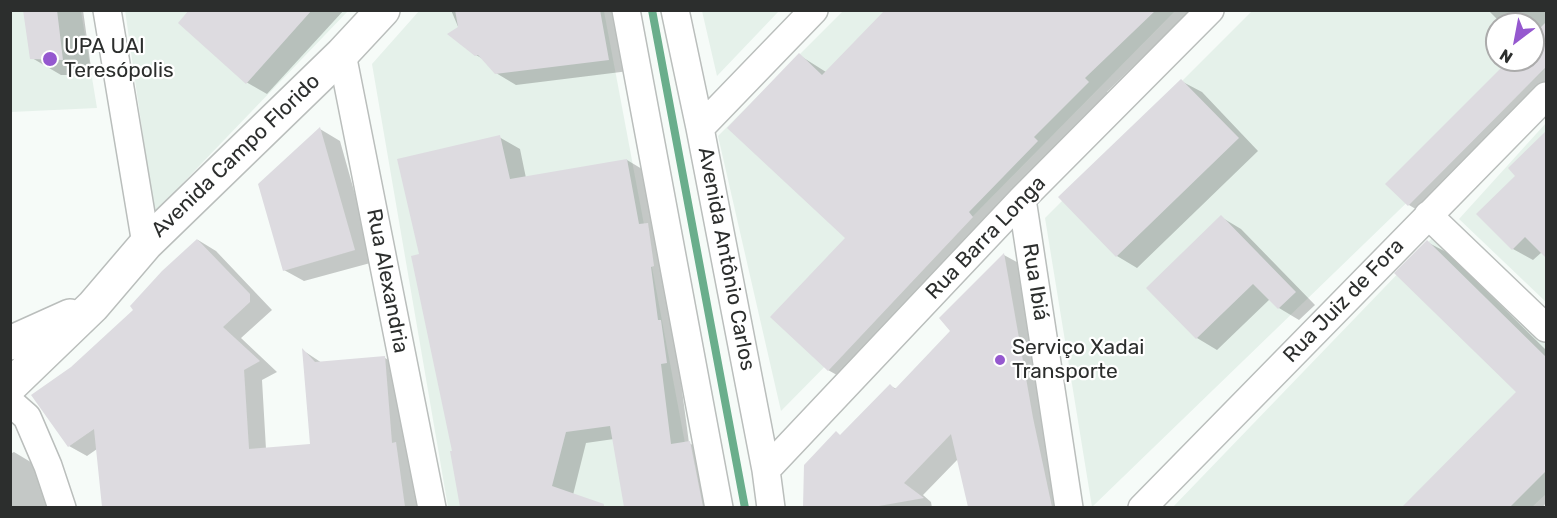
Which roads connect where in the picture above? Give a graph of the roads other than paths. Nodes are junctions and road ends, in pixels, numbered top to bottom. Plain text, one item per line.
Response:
1 (107, 10) edge
2 (383, 10) edge
3 (626, 10) edge
4 (675, 10) edge
5 (814, 10) edge
6 (1210, 10) edge
7 (342, 54) junction
8 (1546, 96) edge
9 (700, 128) junction
10 (1023, 199) junction
11 (1428, 215) junction
12 (146, 244) junction
13 (93, 306) junction
14 (1546, 328) edge
15 (10, 343) edge
16 (10, 386) edge
17 (10, 402) edge
18 (766, 470) junction
19 (62, 507) edge
20 (432, 507) edge
21 (719, 507) edge
22 (771, 507) edge
23 (1069, 507) edge
24 (1142, 507) edge

1 - 12 street
2 - 7 main road, Avenida Campo Florido
3 - 21 street
4 - 9 street, Avenida Antônio Carlos
5 - 9 street
6 - 10 street, Rua Barra Longa
7 - 12 main road, Avenida Campo Florido
7 - 20 street, Rua Alexandria
8 - 11 street, Rua Juiz de Fora
9 - 18 street, Avenida Antônio Carlos
10 - 18 street, Rua Barra Longa
10 - 23 street, Rua Ibiá
11 - 14 street
11 - 24 street, Rua Juiz de Fora
12 - 13 main road, Avenida Campo Florido
13 - 15 main road
13 - 16 main road, Avenida Campo Florido
17 - 19 street
18 - 22 street, Avenida Antônio Carlos

